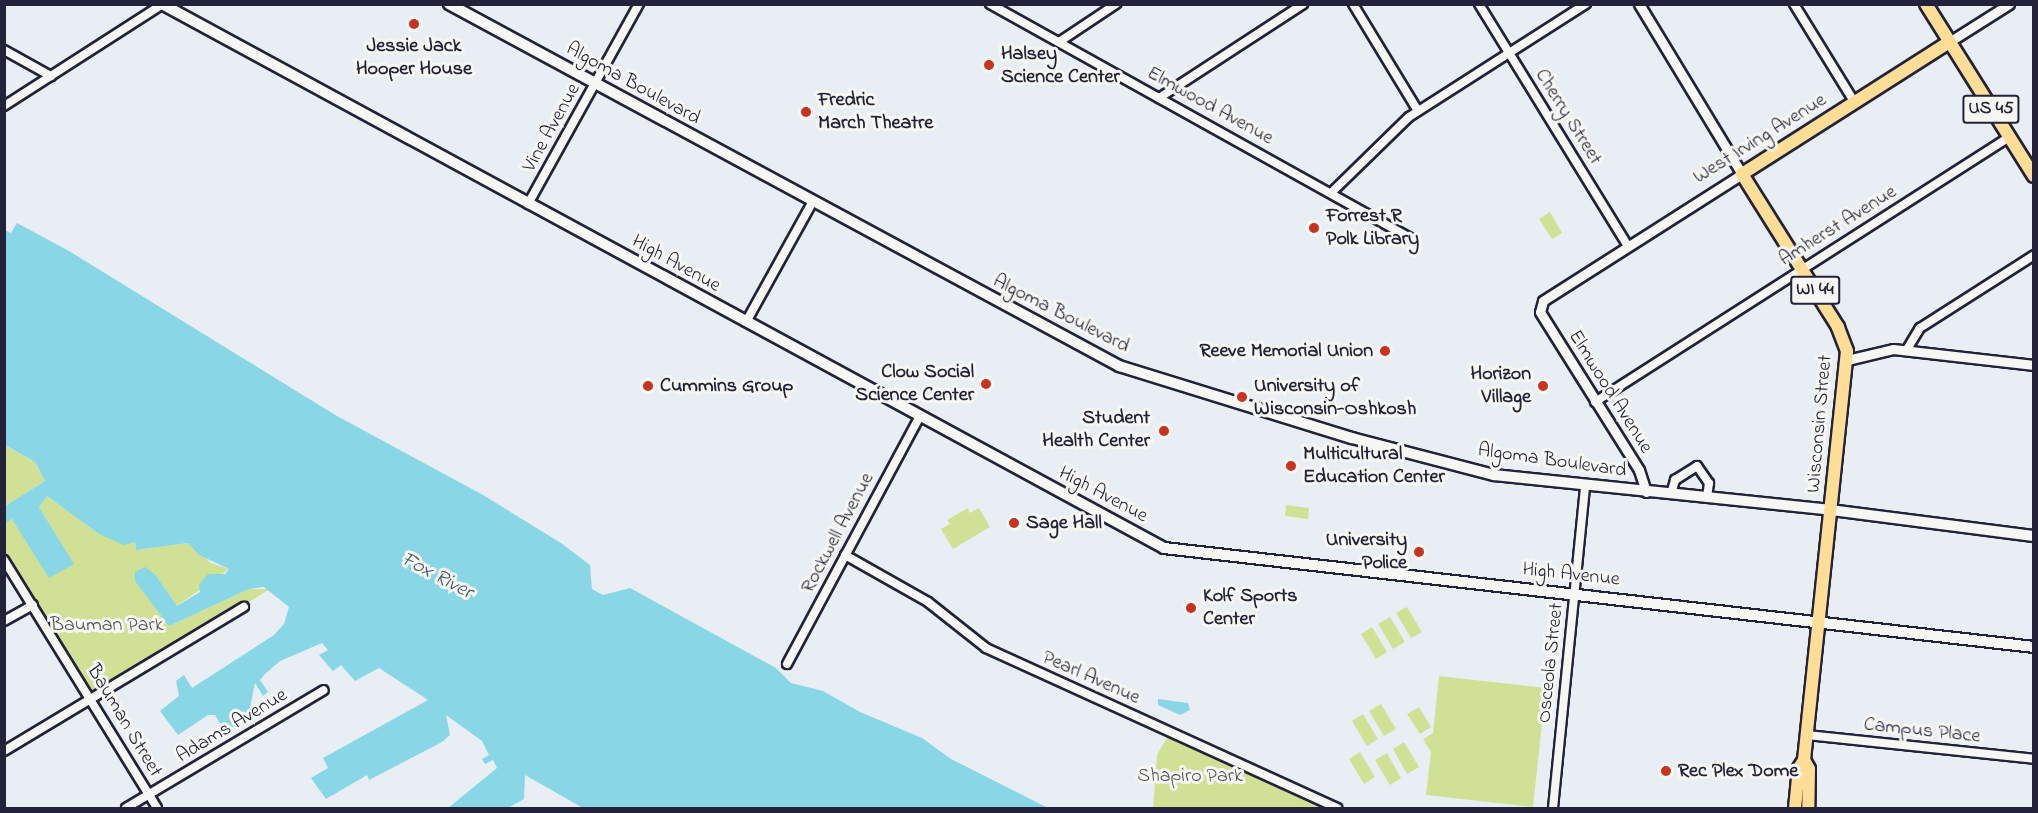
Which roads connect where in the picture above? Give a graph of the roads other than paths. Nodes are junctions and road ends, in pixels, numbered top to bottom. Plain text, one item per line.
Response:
1 (449, 4) edge
2 (639, 4) edge
3 (990, 4) edge
4 (1116, 4) edge
5 (1303, 4) edge
6 (1353, 4) edge
7 (1479, 4) edge
8 (1586, 4) edge
9 (1639, 4) edge
10 (1794, 4) edge
11 (1926, 4) edge
12 (2009, 4) edge
13 (162, 5) edge
14 (1059, 42) junction
15 (1949, 42) junction
16 (4, 50) edge
17 (1509, 53) junction
18 (51, 76) junction
19 (596, 84) junction
20 (1159, 98) junction
21 (1855, 103) junction
22 (4, 106) edge
23 (1419, 111) junction
24 (2009, 137) junction
25 (1742, 174) junction
26 (2034, 176) edge
27 (1330, 193) junction
28 (813, 201) junction
29 (528, 204) junction
30 (1413, 239) dead end
31 (1628, 246) junction
32 (2034, 255) edge
33 (1802, 269) junction
34 (1540, 312) joint
35 (746, 322) junction
36 (1906, 351) junction
37 (1847, 360) junction
38 (2034, 365) edge
39 (1595, 402) junction
40 (919, 418) junction
41 (1585, 485) junction
42 (1647, 492) junction
43 (1671, 494) junction
44 (1707, 498) junction
45 (1831, 510) junction
46 (2034, 536) edge
47 (845, 555) junction
48 (4, 560) edge
49 (1575, 594) junction
50 (33, 605) junction
51 (244, 607) dead end
52 (4, 621) edge
53 (1819, 624) junction
54 (2034, 647) edge
55 (787, 664) dead end
56 (324, 690) dead end
57 (92, 699) junction
58 (1807, 735) junction
59 (4, 752) edge
60 (2034, 759) edge
61 (1804, 760) junction
62 (149, 795) junction
63 (126, 808) edge
64 (157, 808) edge
65 (1337, 808) edge
66 (1552, 808) edge
67 (1795, 808) edge
68 (1808, 808) edge

1 - 19 main road, Algoma Boulevard
2 - 19 street, Vine Avenue
3 - 14 street, Elmwood Avenue
4 - 14 street
5 - 20 street
6 - 23 street
7 - 17 street, Cherry Street
8 - 17 street
9 - 25 street, Wisconsin Street
10 - 21 street
11 - 15 main road, US 45
12 - 15 street, West Irving Avenue
13 - 18 street
13 - 29 main road, High Avenue
14 - 20 street, Elmwood Avenue
15 - 21 main road, West Irving Avenue
15 - 24 main road, US 45
16 - 18 street
17 - 23 street
17 - 31 street, Cherry Street
18 - 22 street
19 - 28 main road, Algoma Boulevard
19 - 29 street, Vine Avenue
20 - 27 street, Elmwood Avenue
21 - 25 main road, West Irving Avenue
23 - 27 street
24 - 26 main road, US 45
24 - 33 street, Amherst Avenue
25 - 31 street, West Irving Avenue
25 - 33 main road, Wisconsin Street / WI 44
27 - 30 street, Elmwood Avenue
28 - 35 street
28 - 41 main road, Algoma Boulevard
29 - 35 main road, High Avenue
31 - 34 street, West Irving Avenue
32 - 36 street
33 - 37 main road, Wisconsin Street / WI 44
33 - 39 street, Amherst Avenue
34 - 39 street, Elmwood Avenue
35 - 40 main road, High Avenue
36 - 37 street
36 - 38 street
37 - 45 main road, Wisconsin Street / WI 44
39 - 42 street, Elmwood Avenue
40 - 47 street, Rockwell Avenue
40 - 49 main road, High Avenue
41 - 42 main road, Algoma Boulevard
41 - 49 street, Osceola Street
42 - 43 main road, Algoma Boulevard
43 - 44 main road, Algoma Boulevard
43 - 44 street
44 - 45 main road, Algoma Boulevard
45 - 46 main road, Algoma Boulevard
45 - 53 main road, Wisconsin Street / WI 44
47 - 55 street, Rockwell Avenue
47 - 65 street, Pearl Avenue
48 - 50 street, Bauman Street
49 - 53 main road, High Avenue
49 - 66 street, Osceola Street
50 - 52 street
50 - 57 street, Bauman Street
51 - 57 street
53 - 54 main road, High Avenue
53 - 58 main road, Wisconsin Street / WI 44
56 - 62 street, Adams Avenue
57 - 59 street
57 - 62 street, Bauman Street
58 - 60 street, Campus Place
58 - 61 main road, Wisconsin Street / WI 44
61 - 67 main road, Wisconsin Street / WI 44
61 - 68 main road, Wisconsin Street / WI 44
62 - 63 street, Adams Avenue
62 - 64 street, Bauman Street

